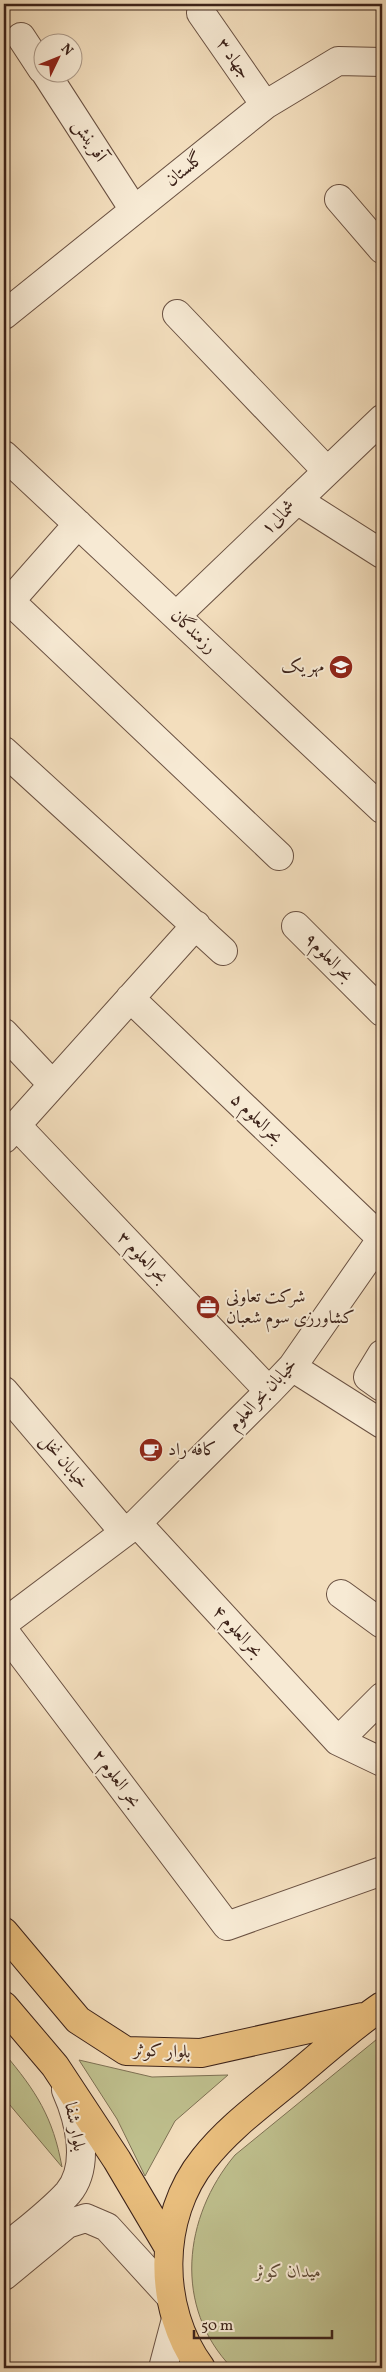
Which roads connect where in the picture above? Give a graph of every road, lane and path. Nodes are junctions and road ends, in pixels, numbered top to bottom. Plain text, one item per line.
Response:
1 (201, 13) dead end
2 (22, 37) dead end
3 (32, 53) edge
4 (382, 62) edge
5 (51, 82) edge
6 (265, 105) junction
7 (339, 199) dead end
8 (134, 210) junction
9 (382, 249) edge
10 (177, 314) dead end
11 (4, 316) edge
12 (382, 419) edge
13 (4, 455) edge
14 (327, 471) junction
15 (297, 500) junction
16 (78, 524) junction
17 (382, 554) edge
18 (7, 604) edge
19 (176, 616) junction
20 (4, 751) edge
21 (382, 809) edge
22 (279, 856) dead end
23 (196, 925) junction
24 (296, 926) dead end
25 (223, 951) dead end
26 (130, 998) junction
27 (382, 1012) edge
28 (4, 1033) edge
29 (52, 1084) junction
30 (10, 1132) edge
31 (382, 1238) edge
32 (382, 1354) edge
33 (292, 1367) junction
34 (382, 1387) edge
35 (4, 1391) edge
36 (269, 1391) junction
37 (382, 1424) edge
38 (130, 1528) junction
39 (341, 1594) dead end
40 (4, 1624) edge
41 (382, 1624) edge
42 (4, 1631) edge
43 (382, 1697) edge
44 (338, 1741) junction
45 (382, 1762) edge
46 (382, 1871) edge
47 (4, 1932) edge
48 (4, 2006) edge
49 (374, 2011) edge
50 (55, 2066) junction
51 (169, 2248) junction
52 (4, 2249) edge
53 (4, 2276) edge
54 (173, 2307) junction
55 (163, 2368) edge
56 (201, 2368) edge

1 - 6 street, جهاد ۳
2 - 3 street
4 - 6 street, گلستان
5 - 8 street, آفرینش
6 - 8 street, گلستان
7 - 9 street
8 - 11 street, گلستان
10 - 14 street
12 - 14 street, شمالی۱
13 - 16 street, رزمندگان
14 - 15 street, شمالی۱
15 - 17 street
15 - 19 street, شمالی۱
16 - 18 street
16 - 19 street, رزمندگان
18 - 22 street
19 - 21 street, رزمندگان
20 - 23 street
23 - 25 street
23 - 26 street
24 - 27 street, بحرالعلوم۹
26 - 29 street
26 - 31 street, بحرالعلوم ۵
28 - 29 street
29 - 30 street
30 - 36 street, بحرالعلوم ۳
31 - 33 street, خیابان بحرالعلوم
32 - 34 street
33 - 36 street, خیابان بحرالعلوم
33 - 37 street
35 - 38 street, خیابان نخل
36 - 38 street, خیابان بحرالعلوم
38 - 40 street, خیابان بحرالعلوم
38 - 44 street, بحرالعلوم ۴
39 - 41 street
42 - 46 street, بحر العلوم ۲
43 - 44 street
44 - 45 street
47 - 49 main road, بلوار کوثر
48 - 50 main road
49 - 51 main road
50 - 51 main road
50 - 52 street, بلوار شفا
51 - 54 main road
53 - 54 street
54 - 55 street
54 - 56 main road

